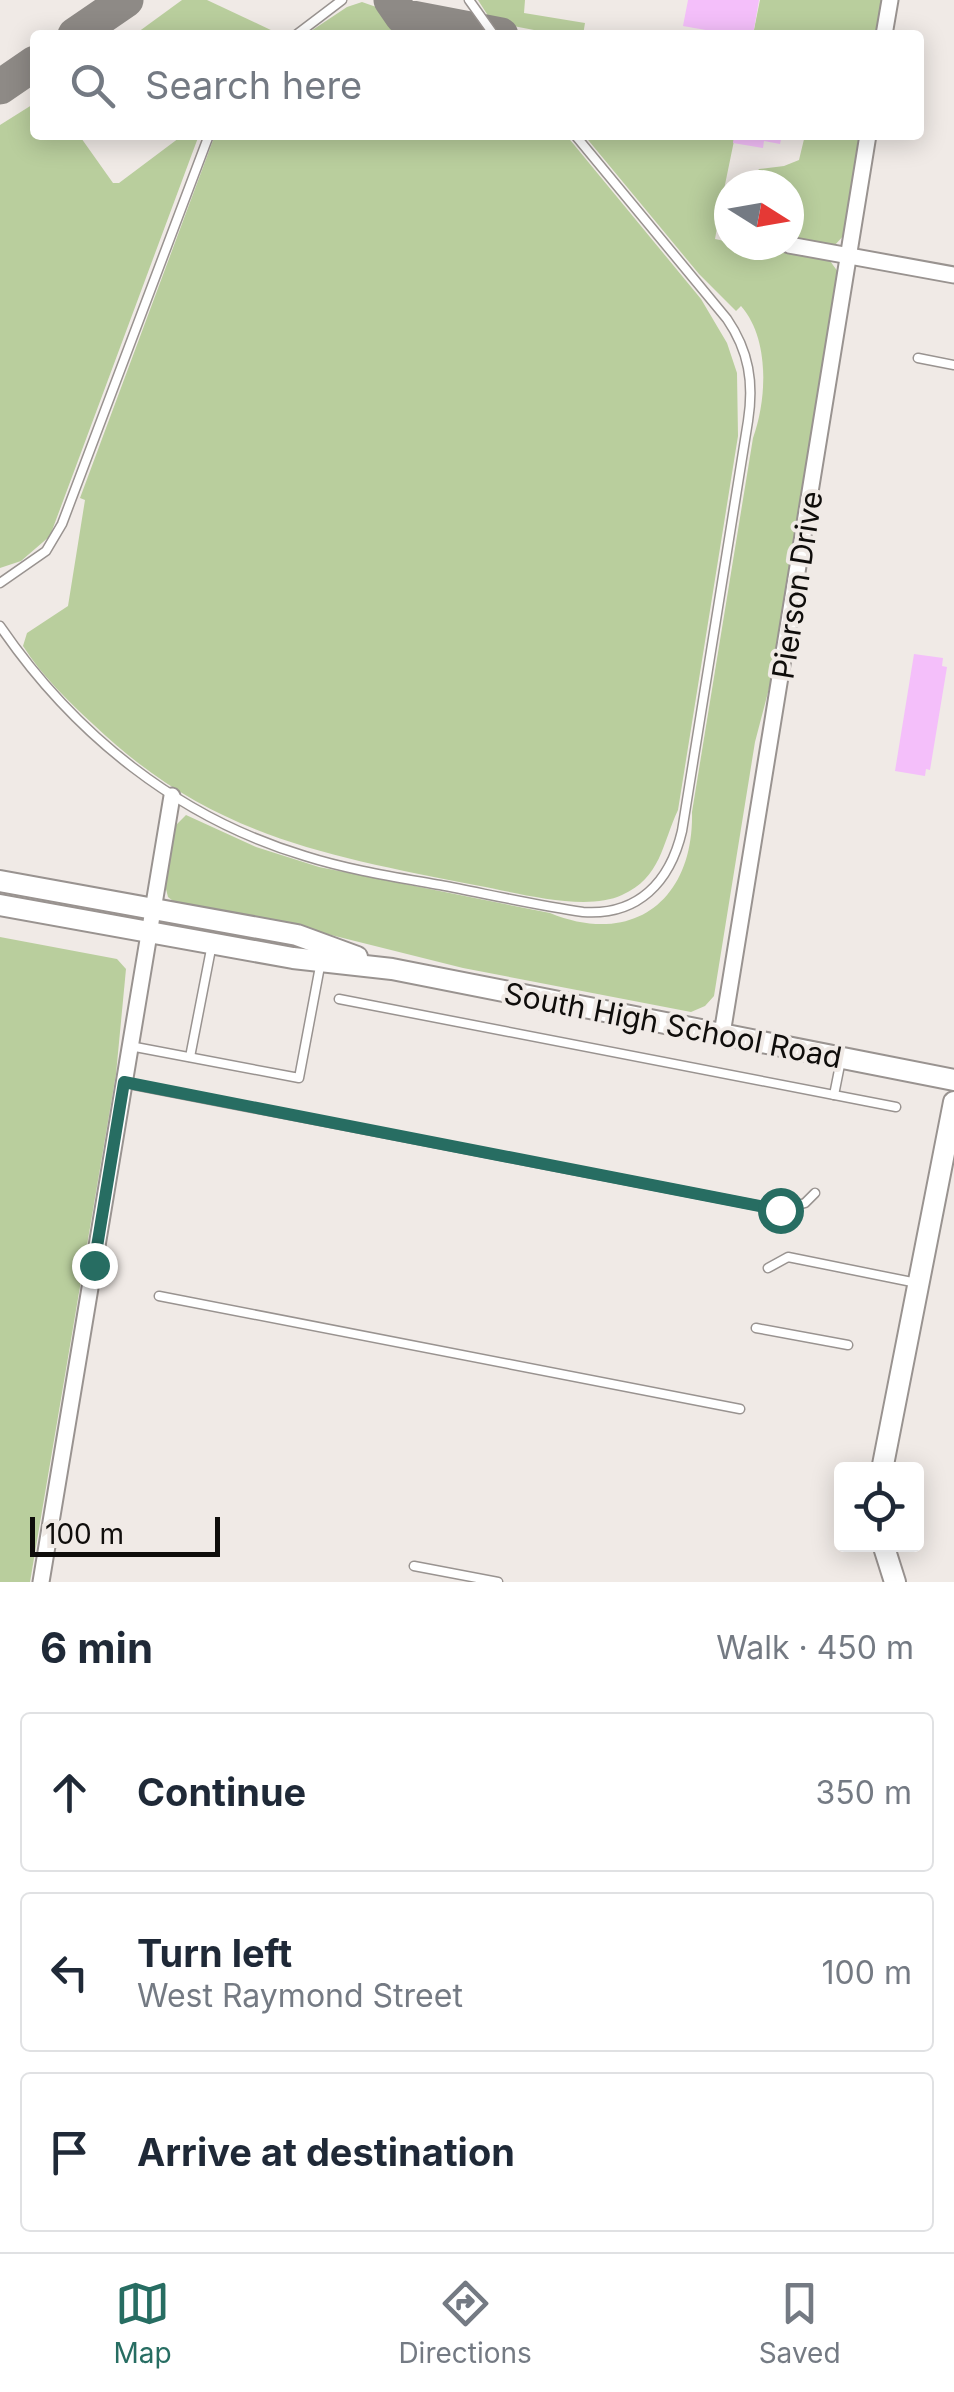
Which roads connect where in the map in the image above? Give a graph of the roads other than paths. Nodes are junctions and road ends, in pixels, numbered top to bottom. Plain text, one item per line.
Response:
1 (342, 0) edge
2 (470, 0) edge
3 (890, 0) edge
4 (303, 30) edge
5 (491, 30) edge
6 (885, 30) edge
7 (207, 140) edge
8 (580, 140) edge
9 (867, 140) edge
10 (804, 248) edge
11 (849, 256) junction
12 (954, 275) edge
13 (918, 358) dead end
14 (954, 365) edge
15 (0, 583) edge
16 (0, 626) edge
17 (172, 796) junction
18 (0, 881) edge
19 (0, 905) edge
20 (152, 908) junction
21 (148, 932) junction
22 (212, 944) junction
23 (321, 961) junction
24 (392, 969) junction
25 (339, 999) dead end
26 (722, 1034) junction
27 (129, 1046) junction
28 (190, 1057) junction
29 (841, 1058) junction
30 (954, 1080) edge
31 (124, 1082) junction
32 (834, 1095) junction
33 (954, 1102) edge
34 (896, 1107) dead end
35 (815, 1194) dead end
36 (768, 1268) dead end
37 (919, 1283) junction
38 (160, 1296) dead end
39 (756, 1328) dead end
40 (848, 1346) dead end
41 (740, 1409) dead end
42 (884, 1462) edge
43 (886, 1552) edge
44 (414, 1566) dead end
45 (41, 1582) edge
46 (498, 1582) edge
47 (895, 1582) edge

1 - 4 lane
2 - 5 lane
3 - 6 street
7 - 15 lane
8 - 17 lane
9 - 11 street, Pierson Drive
10 - 11 street
11 - 12 street
11 - 26 street, Pierson Drive
13 - 14 lane
16 - 17 lane
17 - 20 street
18 - 20 street, South High School Road
19 - 21 street, South High School Road
20 - 21 street
20 - 24 street, South High School Road
21 - 22 street, South High School Road
21 - 27 street
22 - 23 street, South High School Road
22 - 28 lane
23 - 24 street, South High School Road
23 - 28 lane
24 - 26 street, South High School Road
25 - 32 lane
26 - 29 street, South High School Road
27 - 28 lane
27 - 31 street
29 - 30 street, South High School Road
29 - 32 lane
31 - 35 lane
31 - 45 street
32 - 34 lane
33 - 37 street
36 - 37 lane
37 - 42 street
38 - 41 lane
39 - 40 lane
43 - 47 street
44 - 46 lane

